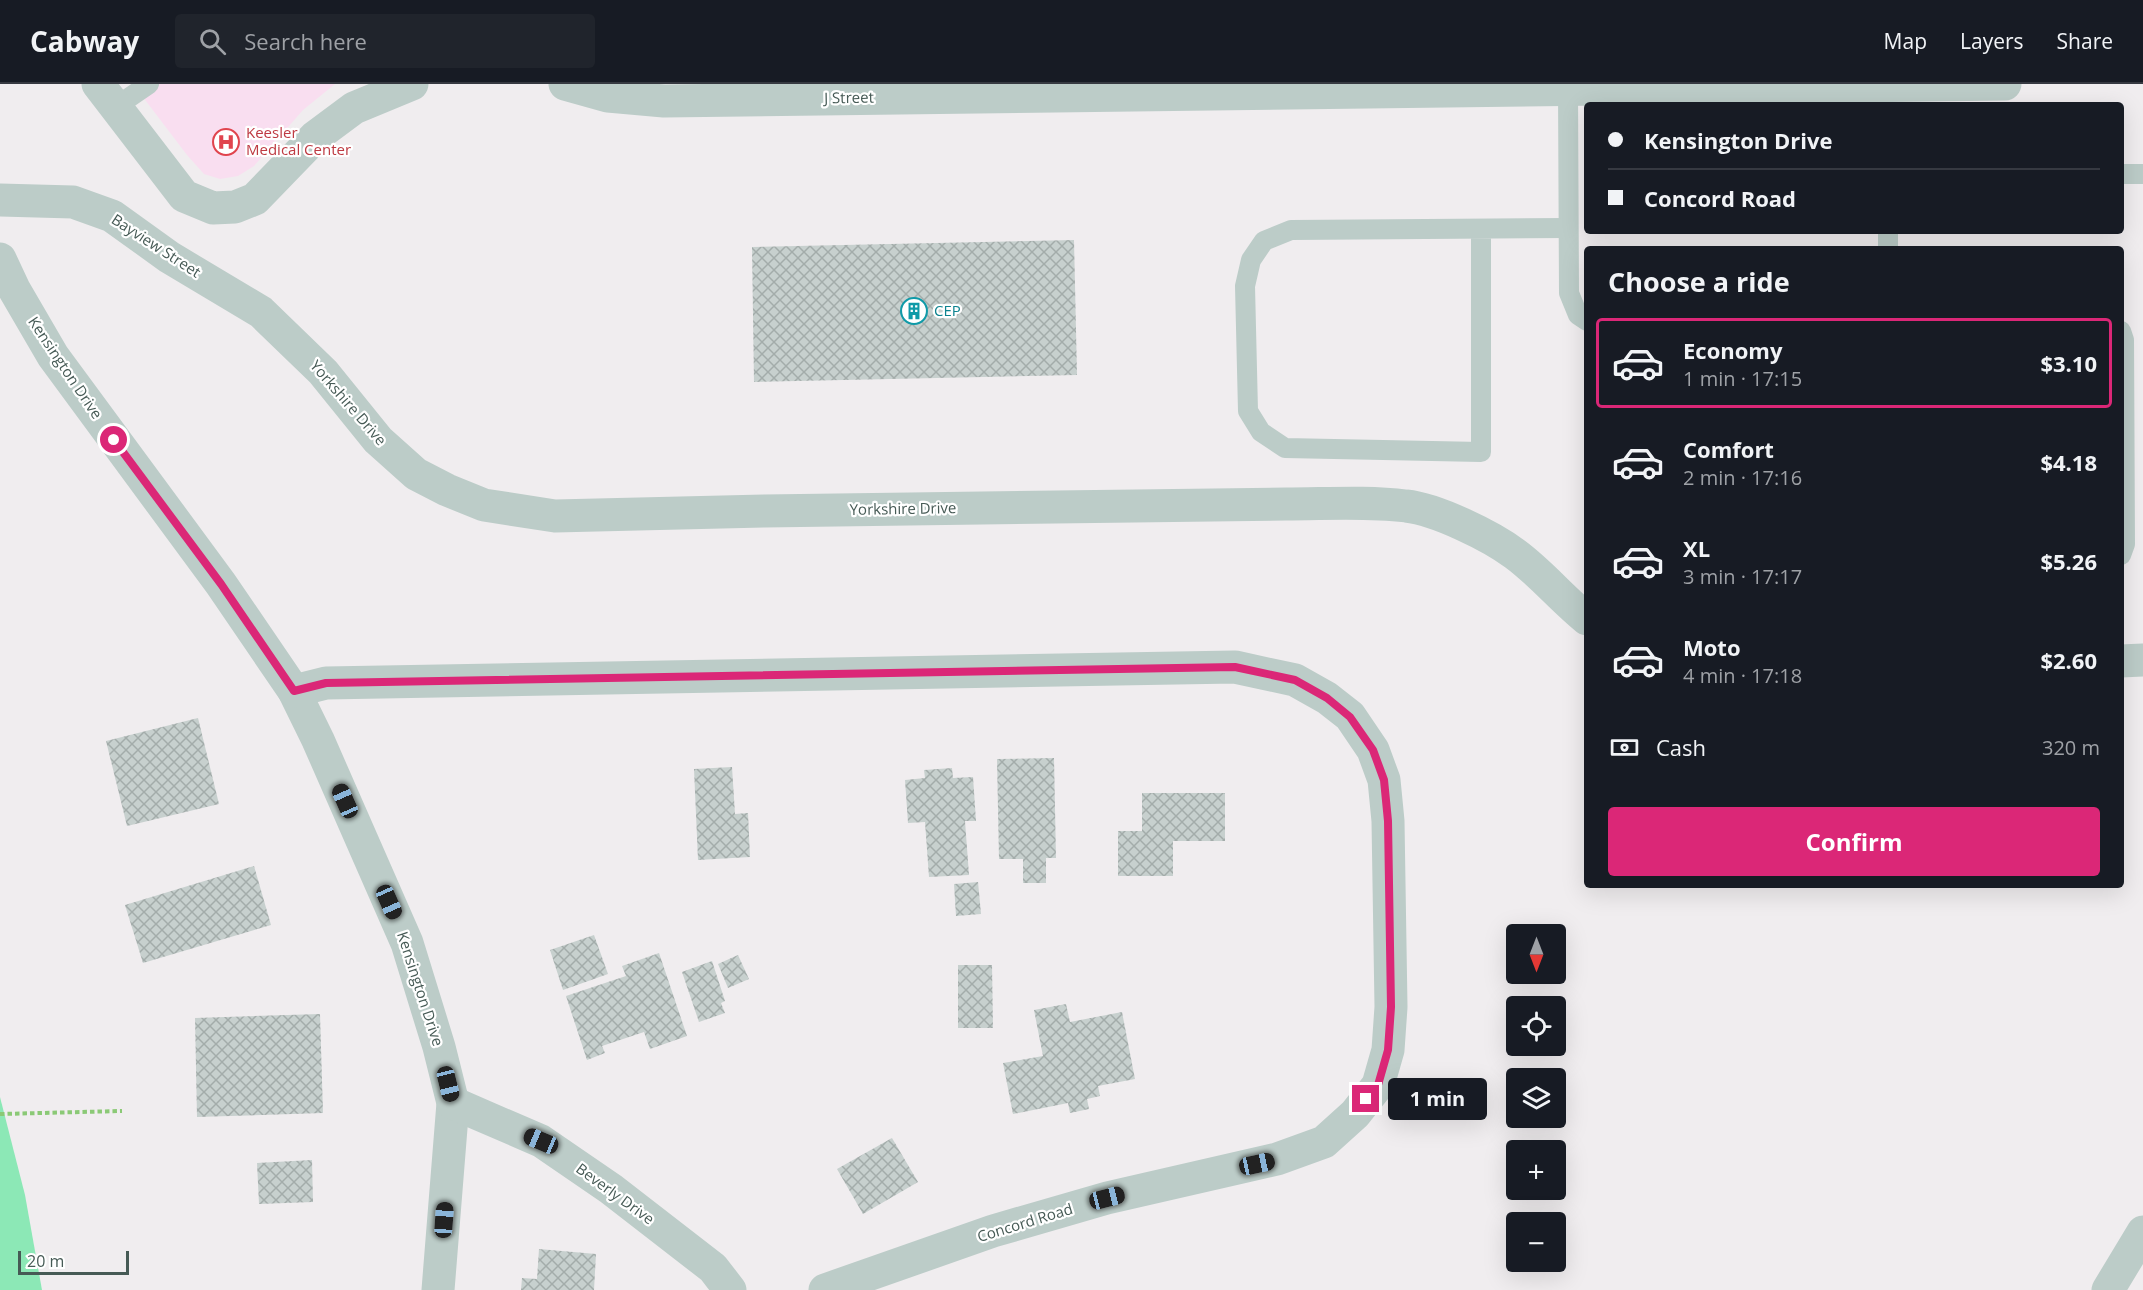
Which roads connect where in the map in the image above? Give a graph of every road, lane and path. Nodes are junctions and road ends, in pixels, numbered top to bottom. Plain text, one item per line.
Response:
1 (149, 84) edge
2 (412, 84) edge
3 (565, 84) edge
4 (1982, 84) edge
5 (2005, 84) edge
6 (1568, 87) edge
7 (1291, 88) edge
8 (891, 91) edge
9 (106, 96) edge
10 (1983, 102) edge
11 (2124, 174) edge
12 (2143, 174) edge
13 (1578, 180) edge
14 (0, 200) edge
15 (1568, 228) junction
16 (1481, 229) junction
17 (0, 259) edge
18 (261, 312) joint
19 (1584, 319) edge
20 (2124, 340) edge
21 (2124, 547) edge
22 (1584, 616) edge
23 (2143, 660) edge
24 (2124, 661) edge
25 (294, 691) junction
26 (453, 1103) junction
27 (122, 1111) dead end
28 (0, 1114) edge
29 (2143, 1232) edge
30 (438, 1290) edge
31 (730, 1290) edge
32 (825, 1290) edge
33 (2108, 1290) edge

1 - 9 lane
2 - 9 street
3 - 8 street, J Street
4 - 5 street, J Street
4 - 6 street, J Street
4 - 10 lane
6 - 7 street, J Street
6 - 13 lane
7 - 8 street, J Street
11 - 12 lane
13 - 15 lane
14 - 18 street, Bayview Street
15 - 16 lane
15 - 19 lane
16 - 16 lane
17 - 25 street, Kensington Drive
18 - 22 street, Yorkshire Drive
20 - 21 lane
23 - 24 street
25 - 26 street, Kensington Drive
25 - 32 street, Concord Road
26 - 30 street, Kensington Drive
26 - 31 street, Beverly Drive
27 - 28 path
29 - 33 street

